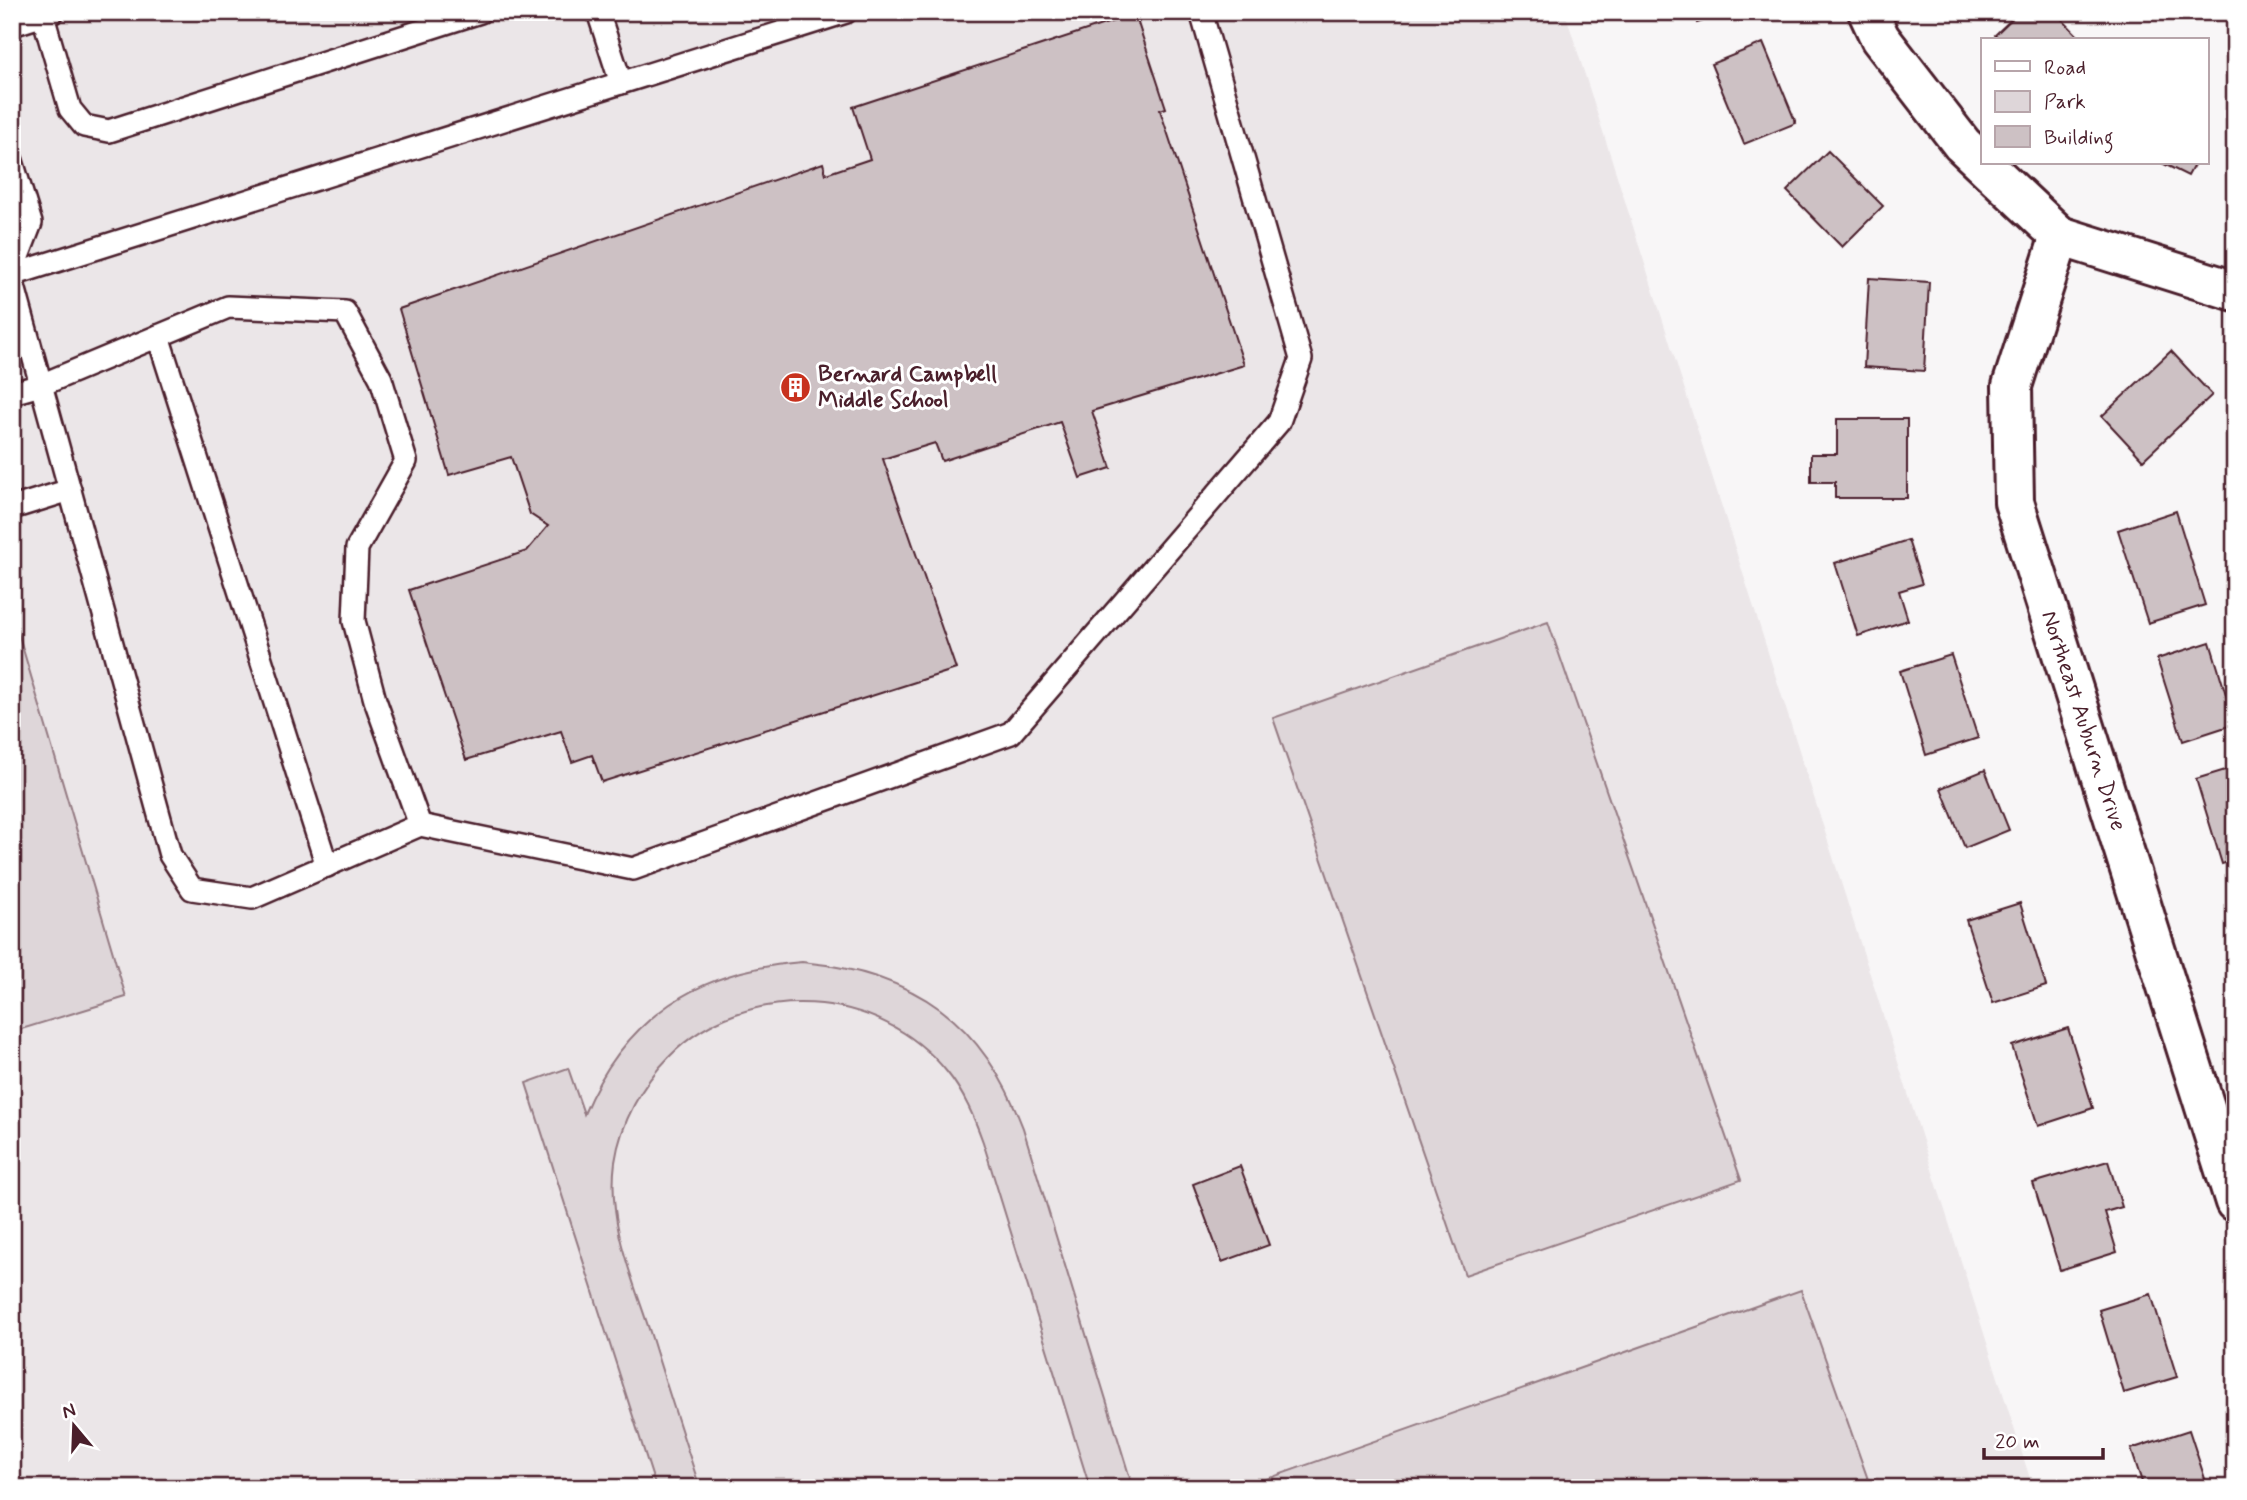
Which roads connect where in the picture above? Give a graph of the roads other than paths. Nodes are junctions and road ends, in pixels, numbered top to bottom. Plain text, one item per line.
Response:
1 (480, 12) edge
2 (598, 12) edge
3 (846, 12) edge
4 (1201, 12) edge
5 (1868, 12) edge
6 (48, 14) edge
7 (12, 25) edge
8 (621, 83) junction
9 (12, 161) edge
10 (1981, 162) edge
11 (1983, 164) edge
12 (2060, 236) junction
13 (12, 275) edge
14 (2235, 291) edge
15 (158, 335) junction
16 (41, 385) junction
17 (12, 393) edge
18 (70, 490) junction
19 (12, 508) edge
20 (420, 825) junction
21 (327, 866) junction
22 (2235, 1202) edge

1 - 6 lane
2 - 8 lane
3 - 8 lane
4 - 20 lane
5 - 10 street
6 - 7 lane
8 - 13 lane
9 - 13 lane
11 - 12 street
12 - 14 street
12 - 22 street, Northeast Auburn Drive
13 - 16 lane
15 - 16 lane
15 - 20 lane
15 - 21 lane
16 - 17 lane
16 - 18 lane
18 - 19 lane
18 - 21 lane
20 - 21 lane

